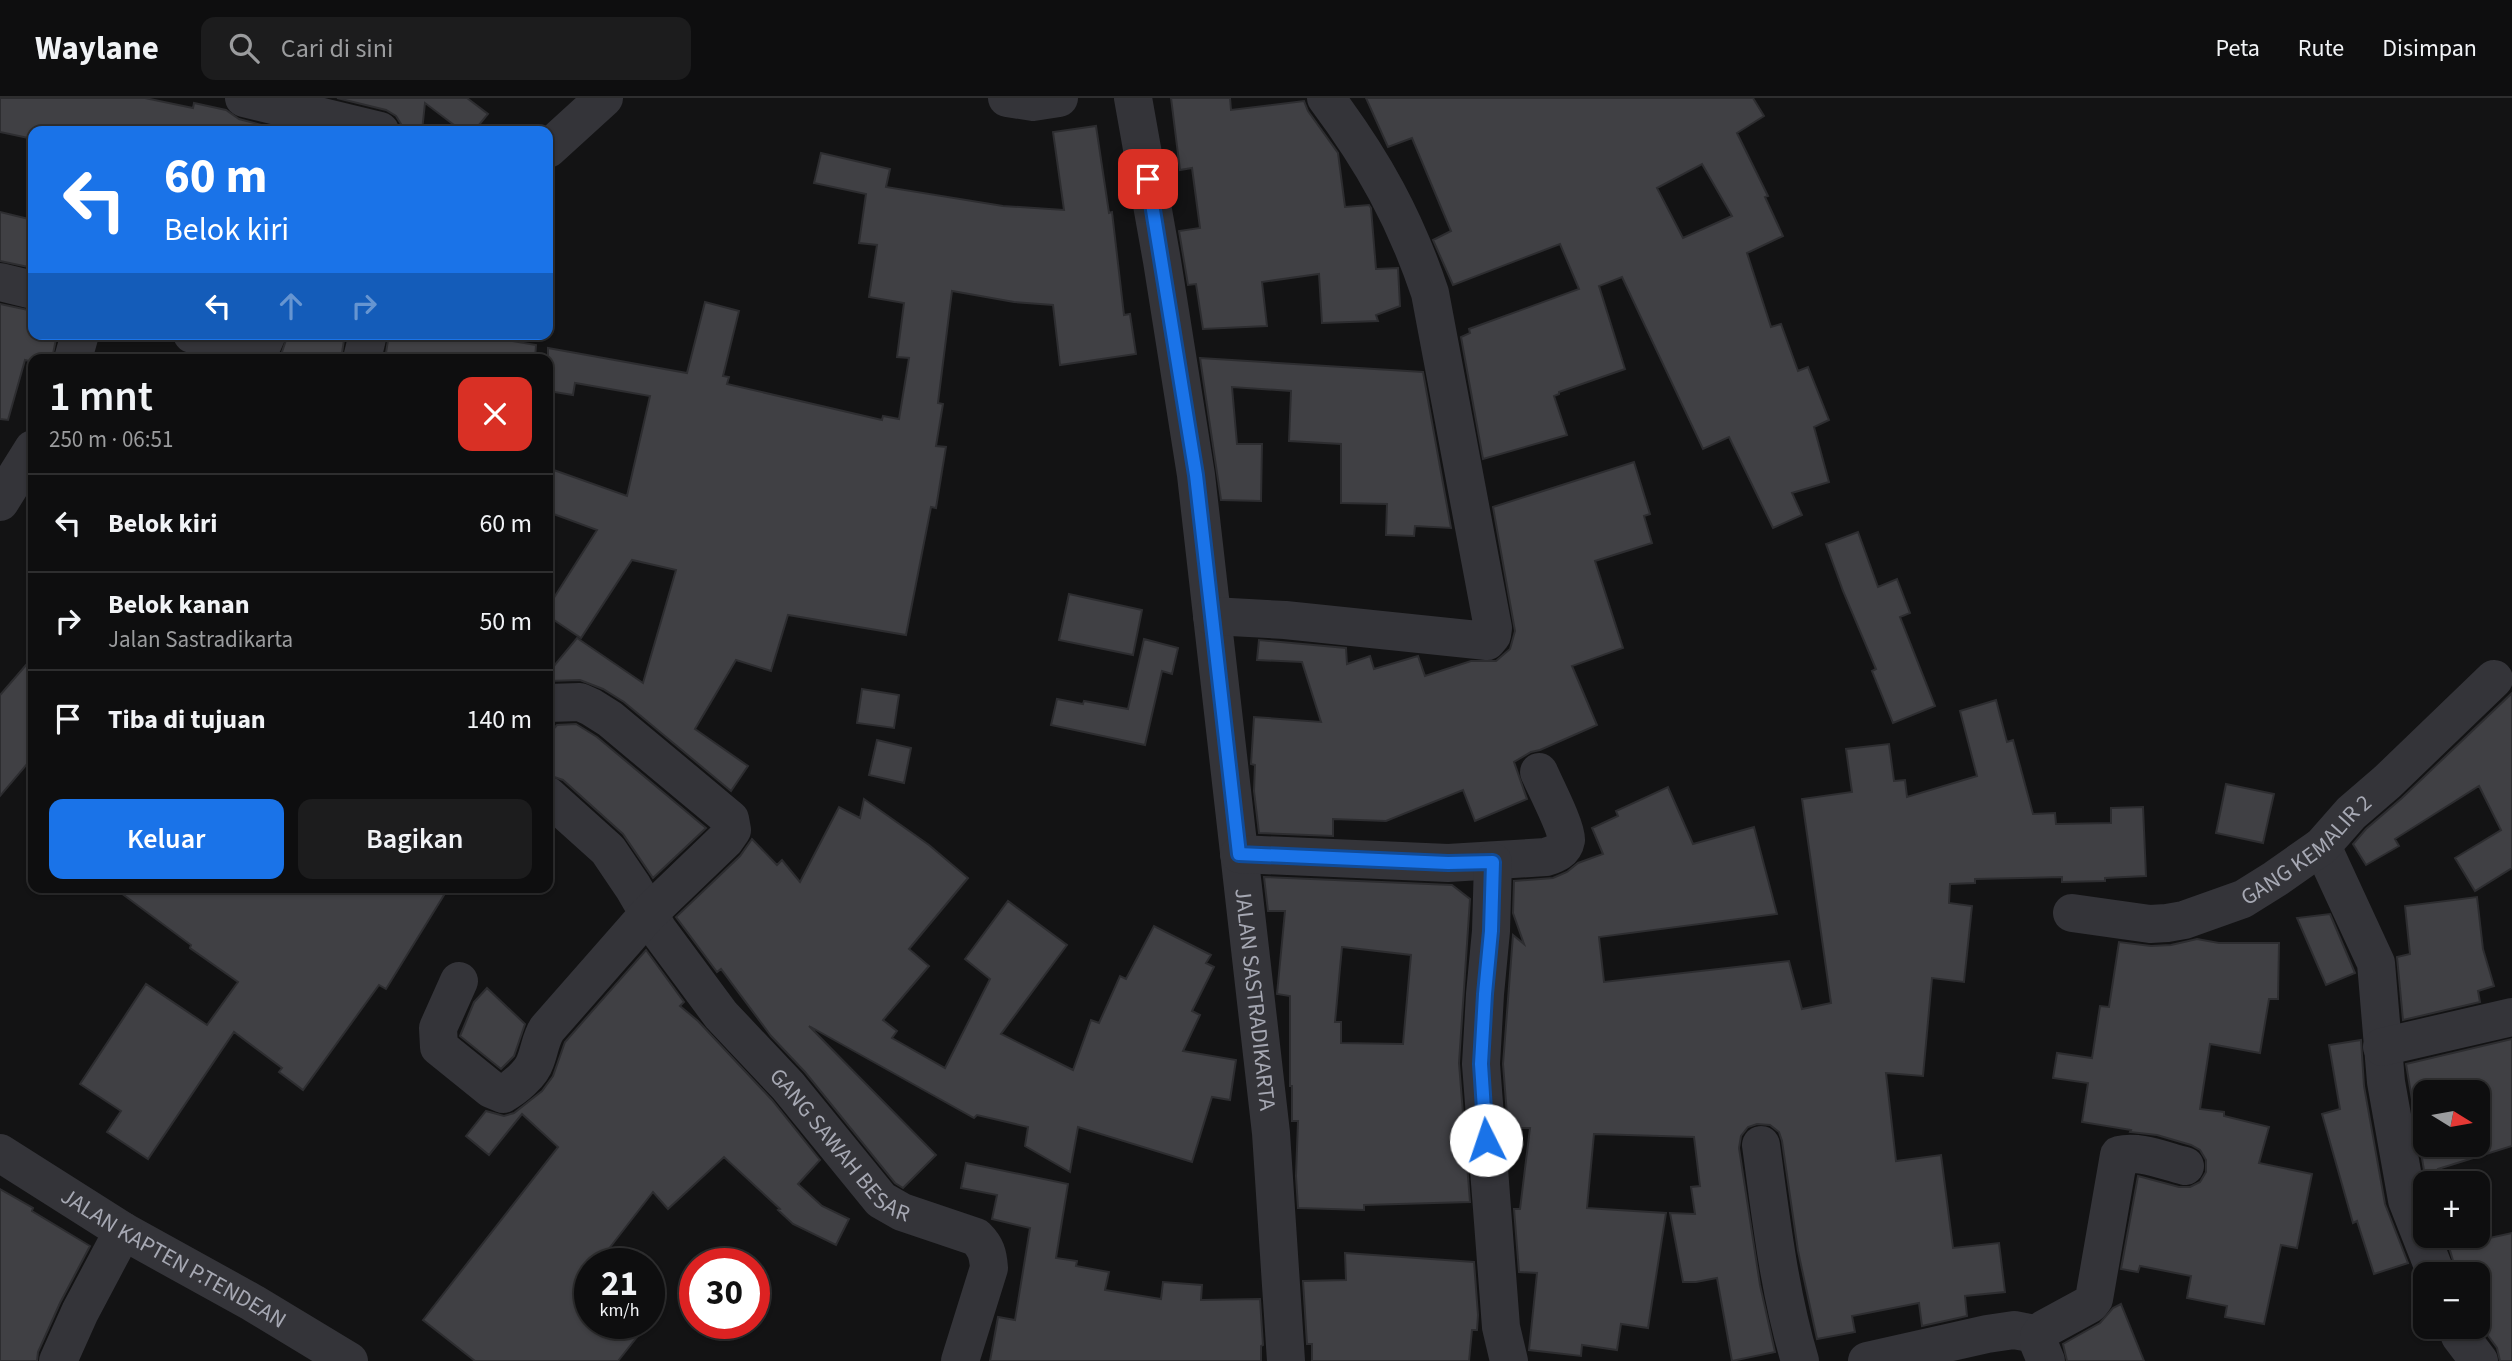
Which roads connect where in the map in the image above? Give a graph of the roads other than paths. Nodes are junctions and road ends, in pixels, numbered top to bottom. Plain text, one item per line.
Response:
1 (244, 98) edge
2 (604, 98) edge
3 (1006, 98) edge
4 (1059, 98) edge
5 (1133, 98) edge
6 (1326, 98) edge
7 (359, 126) edge
8 (553, 144) edge
9 (0, 282) edge
10 (28, 289) edge
11 (213, 340) edge
12 (264, 340) edge
13 (28, 457) edge
14 (0, 502) edge
15 (1212, 616) junction
16 (2494, 679) dead end
17 (553, 703) edge
18 (1539, 772) dead end
19 (553, 800) edge
20 (2322, 846) junction
21 (1239, 854) junction
22 (1493, 862) junction
23 (2072, 913) dead end
24 (648, 914) junction
25 (459, 981) dead end
26 (2512, 1017) edge
27 (2382, 1046) junction
28 (1761, 1145) dead end
29 (0, 1153) edge
30 (2185, 1166) dead end
31 (123, 1231) junction
32 (2431, 1262) edge
33 (2462, 1339) edge
34 (2043, 1348) edge
35 (58, 1361) edge
36 (349, 1361) edge
37 (960, 1361) edge
38 (1286, 1361) edge
39 (1509, 1361) edge
40 (1800, 1361) edge
41 (1867, 1361) edge
42 (2479, 1361) edge

1 - 7 street
2 - 8 street
3 - 4 street
5 - 15 street, JALAN SASTRADIKARTA
6 - 15 street
9 - 10 street
11 - 12 street
13 - 14 street
15 - 21 street, JALAN SASTRADIKARTA
16 - 20 street, GANG KEMALIR 2
17 - 24 street
18 - 22 street
19 - 24 street
20 - 23 street, GANG KEMALIR 2
20 - 27 street
21 - 22 street
21 - 38 street, JALAN SASTRADIKARTA
22 - 39 street
24 - 25 street
24 - 37 street, GANG SAWAH BESAR
26 - 27 street
27 - 32 street
28 - 40 street
29 - 31 street, JALAN KAPTEN P.TENDEAN
30 - 34 street
31 - 35 street
31 - 36 street, JALAN KAPTEN P.TENDEAN
33 - 42 street
34 - 41 street

